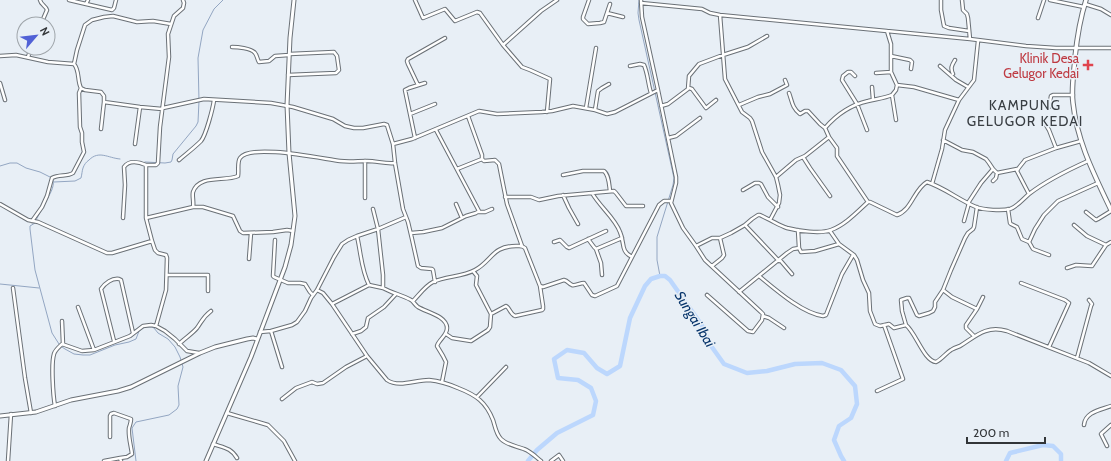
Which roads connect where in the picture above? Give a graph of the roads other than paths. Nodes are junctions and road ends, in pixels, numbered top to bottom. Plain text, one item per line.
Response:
1 (40, 0) edge
2 (88, 0) edge
3 (116, 0) edge
4 (183, 0) edge
5 (294, 0) edge
6 (415, 0) edge
7 (558, 0) edge
8 (589, 0) edge
9 (940, 0) edge
10 (962, 0) edge
11 (1044, 0) edge
12 (1050, 0) edge
13 (70, 1) edge
14 (641, 1) edge
15 (1084, 3) edge
16 (86, 4) junction
17 (610, 4) dead end
18 (607, 13) junction
19 (720, 15) junction
20 (1111, 15) edge
21 (44, 16) edge
22 (623, 17) dead end
23 (1038, 18) dead end
24 (171, 24) junction
25 (887, 31) junction
26 (970, 32) junction
27 (767, 36) dead end
28 (445, 38) dead end
29 (970, 38) junction
30 (978, 41) junction
31 (503, 45) junction
32 (232, 47) dead end
33 (1076, 47) junction
34 (596, 48) dead end
35 (1111, 48) edge
36 (290, 55) junction
37 (723, 55) junction
38 (0, 56) edge
39 (891, 56) junction
40 (28, 57) joint
41 (955, 60) dead end
42 (74, 64) junction
43 (630, 66) dead end
44 (940, 66) dead end
45 (911, 69) dead end
46 (891, 72) junction
47 (876, 73) dead end
48 (288, 75) junction
49 (855, 76) dead end
50 (954, 77) junction
51 (785, 80) dead end
52 (0, 83) edge
53 (425, 83) dead end
54 (609, 84) dead end
55 (418, 85) junction
56 (897, 85) junction
57 (872, 87) dead end
58 (968, 87) junction
59 (82, 88) junction
60 (689, 88) junction
61 (658, 91) junction
62 (652, 93) junction
63 (789, 93) dead end
64 (892, 95) junction
65 (1073, 95) junction
66 (5, 100) dead end
67 (214, 100) junction
68 (716, 100) dead end
69 (873, 100) junction
70 (959, 100) junction
71 (104, 102) junction
72 (435, 104) dead end
73 (857, 104) junction
74 (287, 105) junction
75 (739, 105) junction
76 (662, 106) junction
77 (140, 107) junction
78 (1049, 107) dead end
79 (162, 108) junction
80 (586, 108) junction
81 (595, 110) junction
82 (547, 112) junction
83 (410, 114) junction
84 (468, 116) junction
85 (700, 118) dead end
86 (896, 120) dead end
87 (1043, 120) dead end
88 (825, 128) junction
89 (101, 129) dead end
90 (436, 130) junction
91 (867, 130) dead end
92 (829, 137) junction
93 (415, 138) junction
94 (668, 138) junction
95 (943, 140) junction
96 (1081, 141) junction
97 (134, 144) dead end
98 (393, 144) junction
99 (1056, 148) junction
100 (289, 153) junction
101 (803, 157) junction
102 (482, 159) junction
103 (179, 160) dead end
104 (365, 161) junction
105 (1088, 161) junction
106 (395, 163) junction
107 (146, 165) junction
108 (457, 169) junction
109 (993, 169) junction
110 (1017, 169) junction
111 (997, 172) junction
112 (563, 174) dead end
113 (776, 177) junction
114 (993, 181) dead end
115 (1098, 183) junction
116 (932, 184) junction
117 (743, 190) dead end
118 (610, 191) junction
119 (592, 193) junction
120 (1028, 194) junction
121 (563, 195) junction
122 (830, 196) dead end
123 (505, 197) junction
124 (364, 198) dead end
125 (669, 201) junction
126 (868, 202) junction
127 (969, 203) junction
128 (0, 204) edge
129 (456, 204) dead end
130 (643, 206) dead end
131 (193, 207) junction
132 (778, 207) junction
133 (977, 207) junction
134 (373, 209) dead end
135 (492, 209) dead end
136 (1008, 209) junction
137 (1111, 210) edge
138 (478, 212) junction
139 (1086, 212) dead end
140 (406, 217) junction
141 (123, 218) dead end
142 (146, 218) junction
143 (462, 218) junction
144 (770, 220) junction
145 (33, 221) junction
146 (964, 221) dead end
147 (578, 224) dead end
148 (745, 225) junction
149 (1074, 225) dead end
150 (378, 229) junction
151 (798, 230) junction
152 (294, 231) junction
153 (606, 231) dead end
154 (830, 231) junction
155 (251, 233) junction
156 (411, 233) junction
157 (357, 236) junction
158 (622, 238) junction
159 (720, 238) junction
160 (588, 239) junction
161 (274, 240) dead end
162 (152, 241) junction
163 (554, 242) dead end
164 (1029, 242) junction
165 (1111, 242) edge
166 (839, 244) junction
167 (1106, 245) junction
168 (522, 246) junction
169 (696, 246) junction
170 (799, 248) junction
171 (596, 249) junction
172 (853, 254) junction
173 (1049, 255) dead end
174 (632, 257) junction
175 (249, 259) dead end
176 (779, 260) junction
177 (712, 266) junction
178 (1067, 268) dead end
179 (473, 271) junction
180 (792, 274) dead end
181 (167, 275) junction
182 (602, 275) dead end
183 (759, 276) junction
184 (280, 280) junction
185 (435, 282) junction
186 (1022, 283) dead end
187 (369, 285) junction
188 (540, 286) junction
189 (13, 288) dead end
190 (383, 288) junction
191 (317, 290) junction
192 (943, 290) junction
193 (208, 291) dead end
194 (739, 292) junction
195 (396, 294) junction
196 (313, 295) junction
197 (708, 295) dead end
198 (983, 297) dead end
199 (1089, 300) dead end
200 (413, 301) junction
201 (332, 304) junction
202 (78, 307) dead end
203 (977, 309) junction
204 (211, 311) dead end
205 (491, 314) junction
206 (763, 316) junction
207 (62, 321) dead end
208 (884, 325) junction
209 (906, 325) junction
210 (156, 326) junction
211 (784, 328) dead end
212 (272, 331) junction
213 (260, 332) junction
214 (133, 333) junction
215 (352, 334) junction
216 (446, 334) junction
217 (974, 336) junction
218 (257, 339) junction
219 (114, 341) junction
220 (63, 344) junction
221 (180, 344) junction
222 (1049, 347) junction
223 (94, 350) junction
224 (200, 353) junction
225 (367, 356) junction
226 (1077, 358) junction
227 (282, 367) dead end
228 (506, 367) dead end
229 (1111, 376) edge
230 (442, 382) junction
231 (877, 390) dead end
232 (477, 397) junction
233 (282, 399) dead end
234 (55, 406) junction
235 (1111, 406) edge
236 (31, 413) junction
237 (227, 413) junction
238 (11, 414) junction
239 (0, 416) edge
240 (1084, 425) dead end
241 (1111, 425) edge
242 (110, 437) dead end
243 (213, 444) junction
244 (1108, 446) dead end
245 (238, 458) dead end
246 (121, 460) edge
247 (540, 460) edge
248 (8, 461) edge
249 (104, 461) edge
250 (206, 461) edge
251 (295, 461) edge
252 (551, 461) edge
253 (563, 461) edge

1 - 21 street
2 - 16 street
3 - 16 street
4 - 24 street
5 - 36 street
6 - 31 street
7 - 31 street
8 - 18 street
9 - 26 street
10 - 26 street
11 - 23 street
12 - 15 street
13 - 16 street
14 - 19 street
14 - 61 street
15 - 20 street
15 - 33 main road
17 - 18 street
18 - 22 street
19 - 25 street
19 - 37 street
24 - 42 street
24 - 79 street
25 - 29 street
25 - 39 street
26 - 29 street
27 - 37 street
28 - 55 street
29 - 30 street
30 - 33 street
30 - 58 street
31 - 82 street
32 - 36 street
33 - 35 street
33 - 65 main road
34 - 80 street
36 - 48 street
36 - 48 street
37 - 60 street
37 - 75 street
38 - 40 street
39 - 45 street
39 - 46 street
40 - 42 street
41 - 50 street
42 - 59 street
43 - 62 street
44 - 50 street
46 - 47 street
46 - 56 street
48 - 74 street
49 - 73 street
50 - 58 street
51 - 75 street
52 - 66 street
53 - 55 street
54 - 81 street
55 - 83 street
56 - 64 street
56 - 70 street
57 - 69 street
58 - 70 street
59 - 71 street
59 - 145 street
60 - 68 street
60 - 76 street
61 - 62 street
61 - 76 street
62 - 81 street
63 - 88 street
64 - 69 street
64 - 86 street
65 - 78 street
65 - 96 main road
67 - 74 street
67 - 79 street
67 - 103 street
69 - 73 street
70 - 95 street
71 - 77 street
71 - 89 street
72 - 83 street
73 - 88 street
73 - 91 street
74 - 98 street
74 - 100 street
75 - 113 street
76 - 94 street
77 - 79 street
77 - 97 street
79 - 107 street
80 - 81 street
80 - 82 street
82 - 84 street
83 - 93 street
84 - 90 street
84 - 102 street
85 - 94 street
87 - 99 street
88 - 92 street
90 - 93 street
90 - 108 street
92 - 101 street
92 - 126 street
93 - 98 street
94 - 125 street
95 - 109 street
95 - 116 street
96 - 99 street
96 - 105 main road
98 - 106 street
99 - 110 street
100 - 104 street
100 - 131 street
100 - 152 street
101 - 113 street
101 - 122 street
102 - 108 street
102 - 123 street
104 - 106 street
104 - 124 street
105 - 115 main road
105 - 120 street
106 - 140 street
107 - 141 street
107 - 142 street
108 - 138 street
109 - 111 street
109 - 127 street
110 - 111 street
110 - 120 street
111 - 114 street
112 - 118 street
113 - 132 street
115 - 137 main road
115 - 164 street
116 - 126 street
116 - 127 street
117 - 132 street
118 - 119 street
118 - 130 street
119 - 121 street
119 - 158 street
120 - 136 street
121 - 123 street
121 - 147 street
123 - 168 street
125 - 169 street
125 - 174 street
126 - 154 street
127 - 133 street
127 - 146 street
128 - 145 street
129 - 143 street
131 - 142 street
131 - 155 street
132 - 144 street
133 - 136 street
133 - 192 street
134 - 150 street
135 - 138 street
136 - 164 street
137 - 139 street
138 - 143 street
140 - 150 street
140 - 156 street
142 - 162 street
143 - 156 street
144 - 148 street
144 - 151 street
145 - 162 street
148 - 159 street
148 - 176 street
149 - 167 street
150 - 157 street
150 - 190 street
151 - 154 street
151 - 170 street
152 - 155 street
152 - 184 street
153 - 160 street
154 - 166 street
155 - 175 street
156 - 185 street
157 - 187 street
157 - 191 street
158 - 171 street
158 - 174 street
159 - 169 street
159 - 177 street
160 - 163 street
160 - 171 street
161 - 184 street
162 - 181 street
164 - 173 street
165 - 167 street
166 - 170 street
166 - 172 street
167 - 178 street
168 - 179 street
168 - 188 street
169 - 177 street
170 - 176 street
171 - 182 street
172 - 183 street
172 - 208 street
174 - 188 street
176 - 180 street
176 - 183 street
177 - 194 street
179 - 185 street
179 - 205 street
181 - 193 street
181 - 210 street
183 - 194 street
184 - 196 street
184 - 213 street
185 - 200 street
186 - 222 street
187 - 190 street
187 - 201 street
188 - 205 street
189 - 236 street
190 - 195 street
191 - 196 street
191 - 201 street
192 - 203 street
192 - 209 street
194 - 206 street
195 - 200 street
195 - 215 street
196 - 212 street
197 - 206 street
198 - 203 street
199 - 226 street
200 - 216 street
201 - 215 street
202 - 223 street
203 - 217 street
204 - 221 street
205 - 216 street
206 - 211 street
207 - 220 street
208 - 209 street
208 - 231 street
209 - 217 street
210 - 214 street
210 - 221 street
212 - 213 street
212 - 227 street
213 - 218 street
214 - 219 street
214 - 219 street
215 - 225 street
216 - 230 street
217 - 222 street
218 - 224 street
218 - 237 street
219 - 223 street
220 - 223 street
220 - 234 street
221 - 224 street
222 - 226 street
224 - 234 street
225 - 230 street
225 - 233 street
226 - 229 street
228 - 232 street
230 - 232 street
232 - 247 street
234 - 236 street
235 - 240 street
236 - 238 street
237 - 243 street
237 - 251 street
238 - 239 street
238 - 248 street
241 - 244 street
242 - 246 street
243 - 245 street
243 - 250 street
246 - 249 street
252 - 253 street

